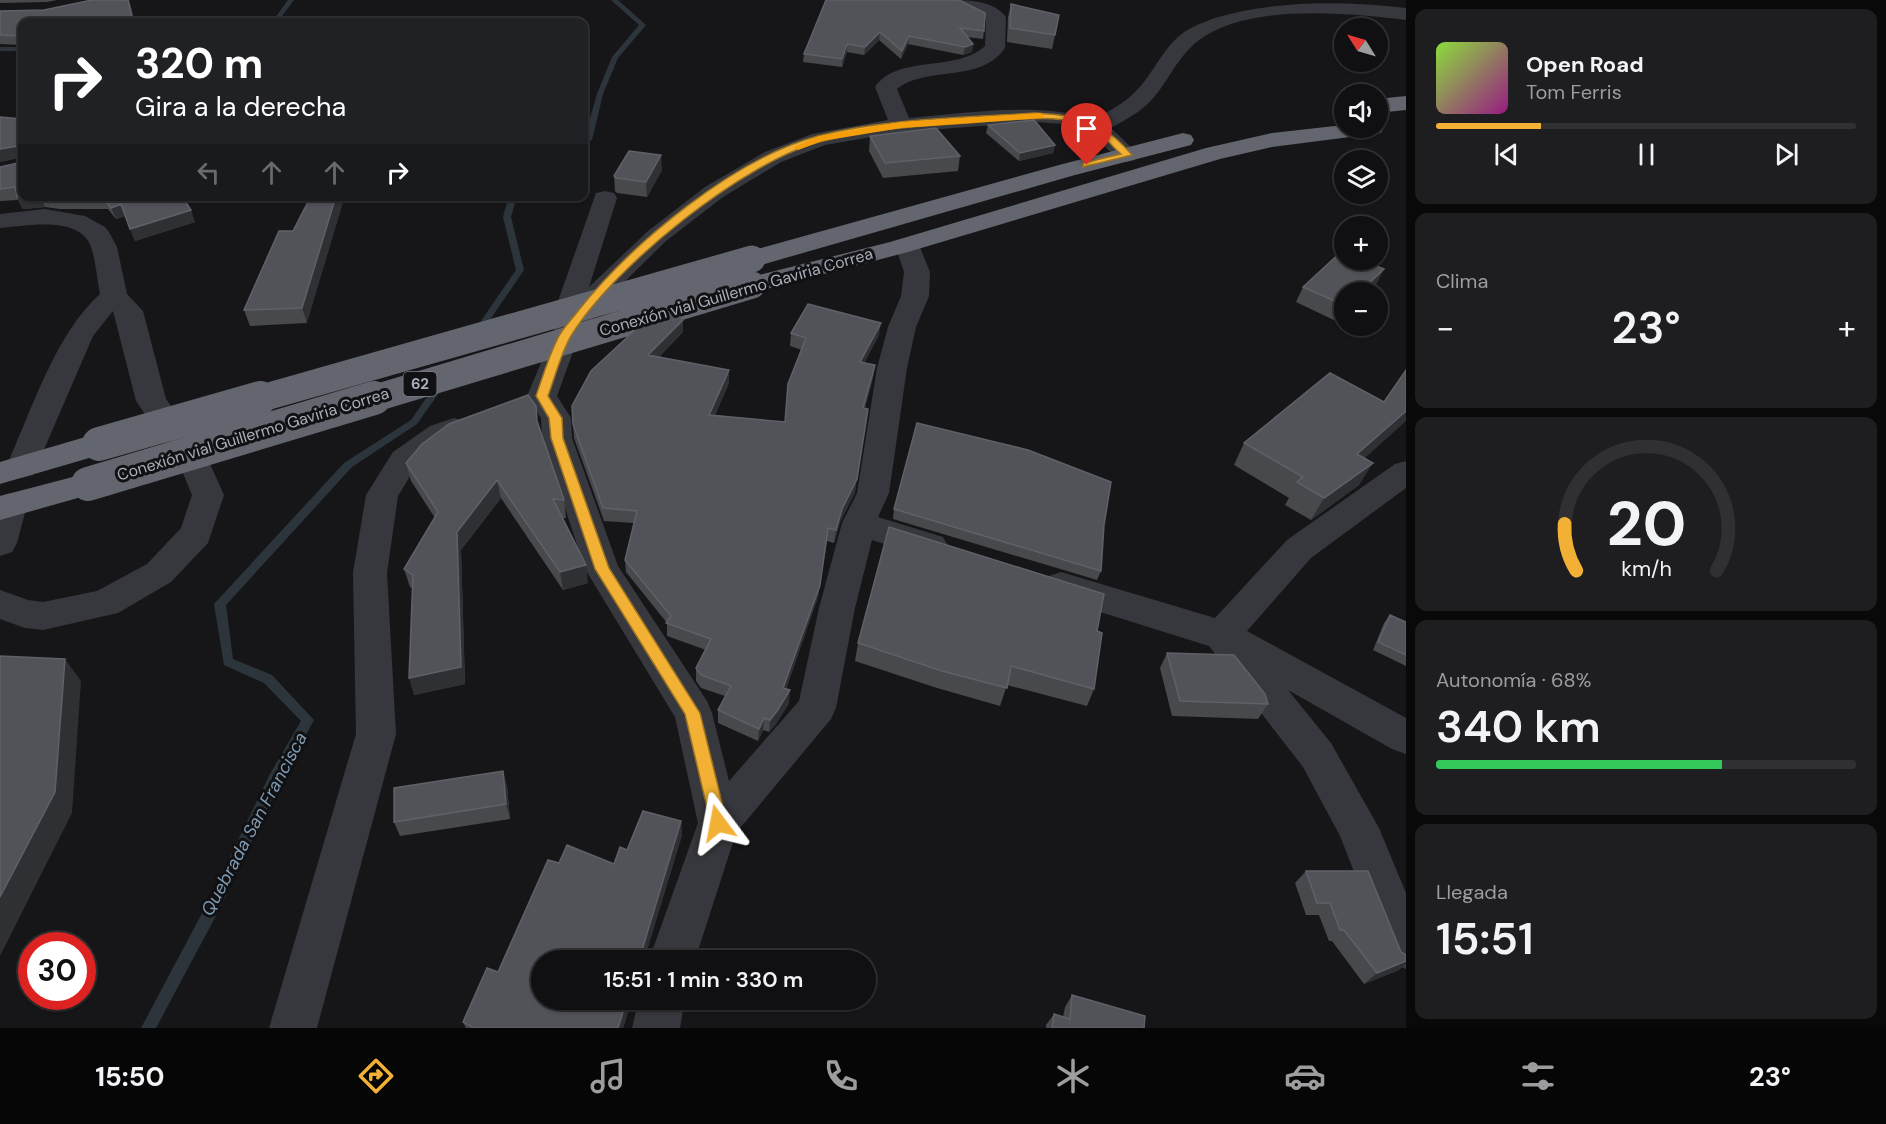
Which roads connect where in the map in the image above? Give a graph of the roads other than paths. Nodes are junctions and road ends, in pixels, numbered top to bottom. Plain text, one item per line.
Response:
1 (962, 0) edge
2 (1406, 14) edge
3 (1406, 103) edge
4 (1388, 105) edge
5 (1334, 111) edge
6 (901, 125) junction
7 (1097, 127) junction
8 (1334, 133) edge
9 (1127, 155) junction
10 (604, 198) dead end
11 (0, 221) edge
12 (908, 245) junction
13 (752, 272) junction
14 (114, 296) junction
15 (512, 407) junction
16 (11, 470) edge
17 (1406, 472) edge
18 (6, 506) edge
19 (859, 523) junction
20 (0, 543) edge
21 (961, 555) edge
22 (1029, 576) edge
23 (0, 604) edge
24 (1222, 635) junction
25 (1406, 737) edge
26 (718, 823) junction
27 (1406, 947) edge
28 (675, 950) edge
29 (660, 1010) edge
30 (293, 1028) edge
31 (656, 1028) edge

1 - 6 street
2 - 7 street
3 - 4 highway
5 - 9 highway, Conexión vial Guillermo Gaviria Correa / 62
6 - 7 street
6 - 15 street
7 - 9 street
8 - 12 highway, Conexión vial Guillermo Gaviria Correa / 62
9 - 13 highway, Conexión vial Guillermo Gaviria Correa / 62
10 - 15 street
11 - 14 street
12 - 13 highway, Conexión vial Guillermo Gaviria Correa / 62
12 - 19 street
13 - 16 highway, Conexión vial Guillermo Gaviria Correa / 62, bridge
13 - 18 highway, Conexión vial Guillermo Gaviria Correa / 62, bridge
14 - 16 street
14 - 23 street
15 - 26 street
15 - 30 street
17 - 24 street
18 - 20 street
19 - 21 street
19 - 26 street
22 - 24 street
24 - 25 street
24 - 27 street
26 - 28 street
29 - 31 street

